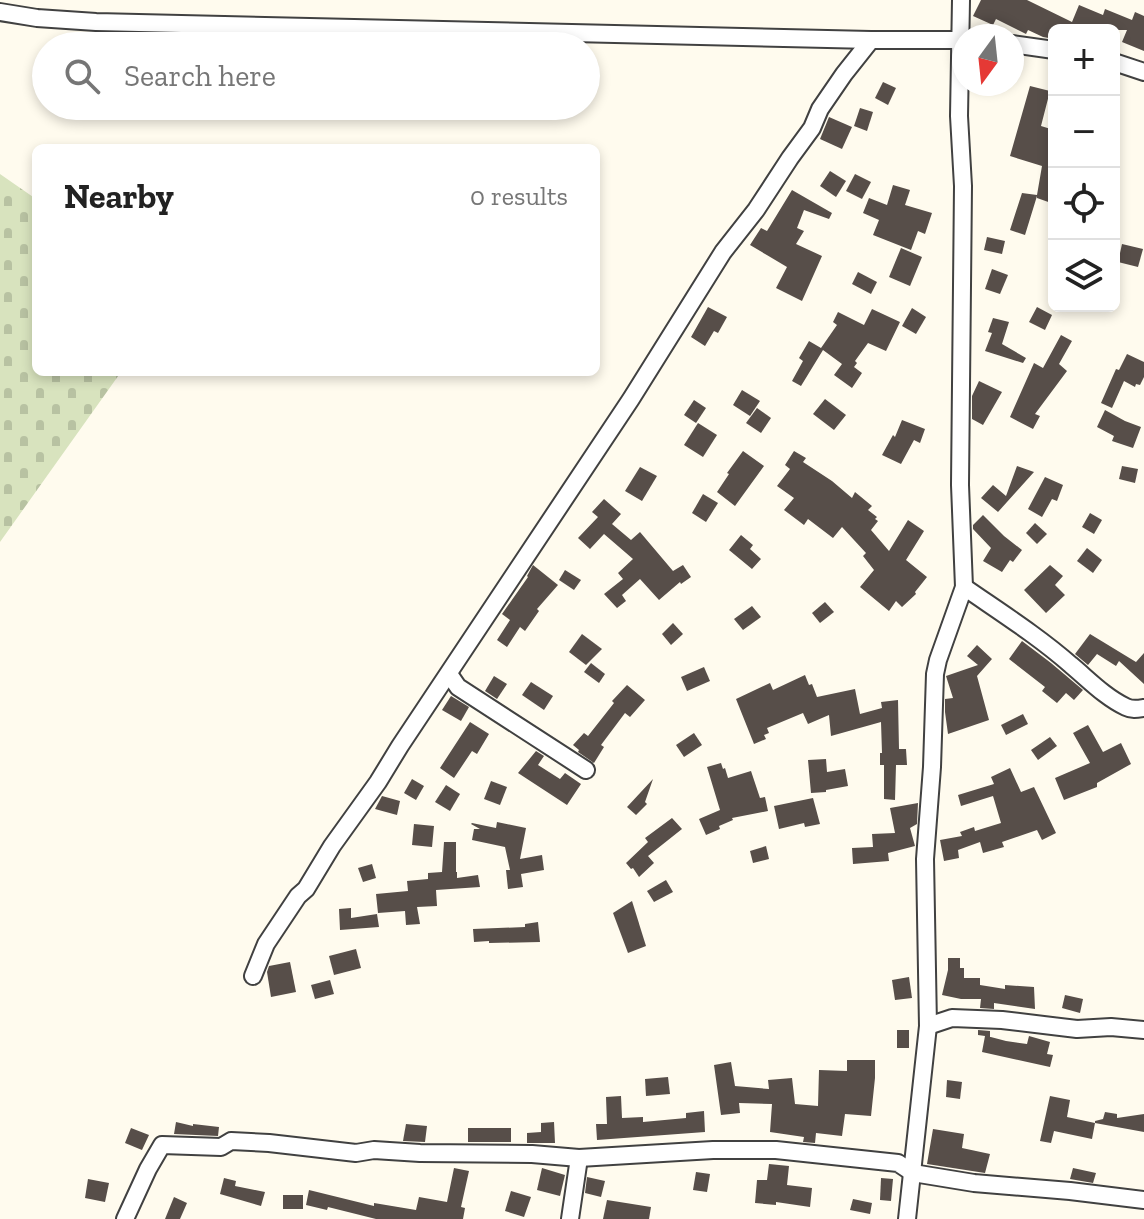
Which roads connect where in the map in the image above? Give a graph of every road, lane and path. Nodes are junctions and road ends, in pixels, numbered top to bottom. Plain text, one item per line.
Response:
1 (961, 0) edge
2 (0, 12) edge
3 (962, 24) edge
4 (527, 32) edge
5 (600, 34) edge
6 (871, 40) junction
7 (952, 40) edge
8 (1024, 46) edge
9 (1048, 49) edge
10 (1120, 64) edge
11 (1144, 72) edge
12 (960, 96) edge
13 (964, 587) junction
14 (449, 674) junction
15 (1144, 708) edge
16 (586, 770) dead end
17 (253, 976) dead end
18 (928, 1026) junction
19 (1144, 1030) edge
20 (579, 1158) junction
21 (913, 1173) junction
22 (1144, 1200) edge
23 (125, 1219) edge
24 (570, 1219) edge
25 (907, 1219) edge

1 - 3 street
2 - 4 street
5 - 6 street
6 - 7 street
6 - 14 street
8 - 9 street
10 - 11 street
12 - 13 street
13 - 15 street
13 - 18 street
14 - 16 street
14 - 17 street
18 - 19 street
18 - 21 street
20 - 21 street
20 - 23 street
20 - 24 street
21 - 22 street
21 - 25 street

